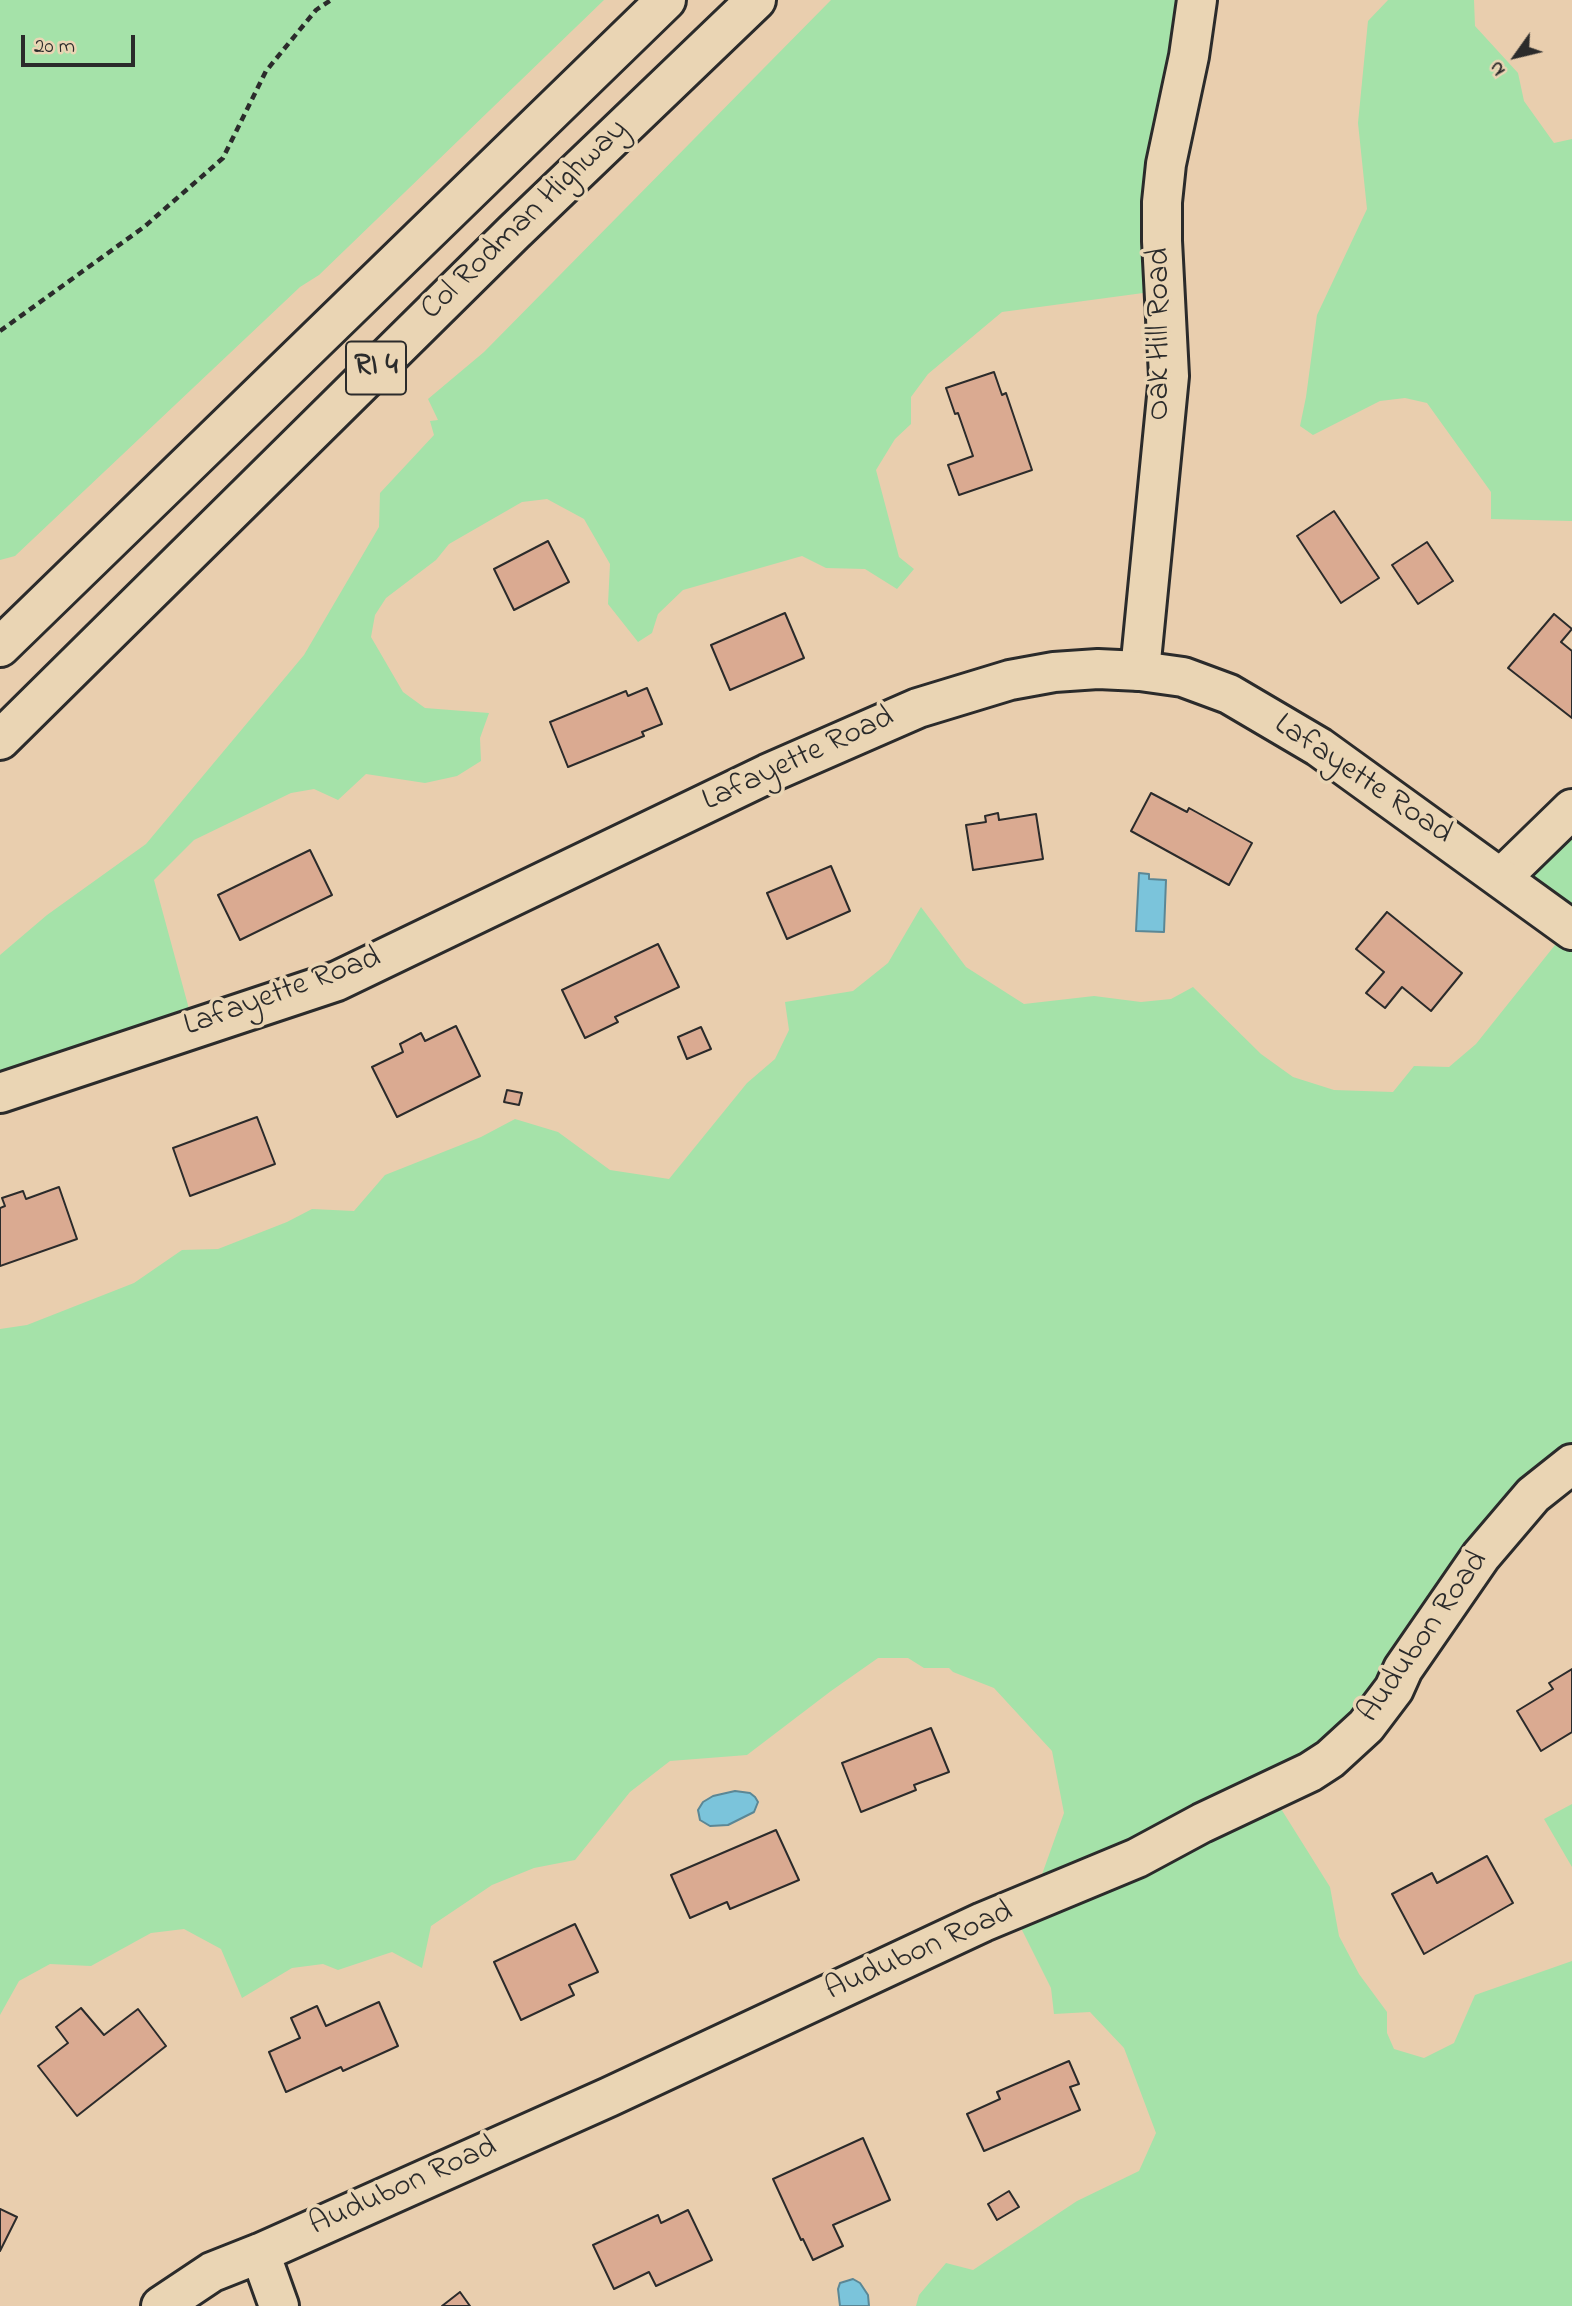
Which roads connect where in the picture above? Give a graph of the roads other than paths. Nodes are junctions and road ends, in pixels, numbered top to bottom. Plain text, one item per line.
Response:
1 (666, 0) edge
2 (756, 0) edge
3 (1197, 0) edge
4 (0, 647) edge
5 (1140, 671) junction
6 (0, 740) edge
7 (1572, 809) edge
8 (1501, 878) junction
9 (1572, 930) edge
10 (0, 1093) edge
11 (1572, 1464) edge
12 (260, 2253) junction
13 (161, 2306) edge
14 (279, 2306) edge

1 - 4 main road, Col Rodman Highway / RI 4
2 - 6 main road, Col Rodman Highway / RI 4
3 - 5 main road, Oak Hill Road
5 - 8 main road, Lafayette Road
5 - 10 main road, Lafayette Road
7 - 8 main road
8 - 9 main road, Lafayette Road
11 - 12 main road, Audubon Road
12 - 13 main road, Audubon Road
12 - 14 main road

